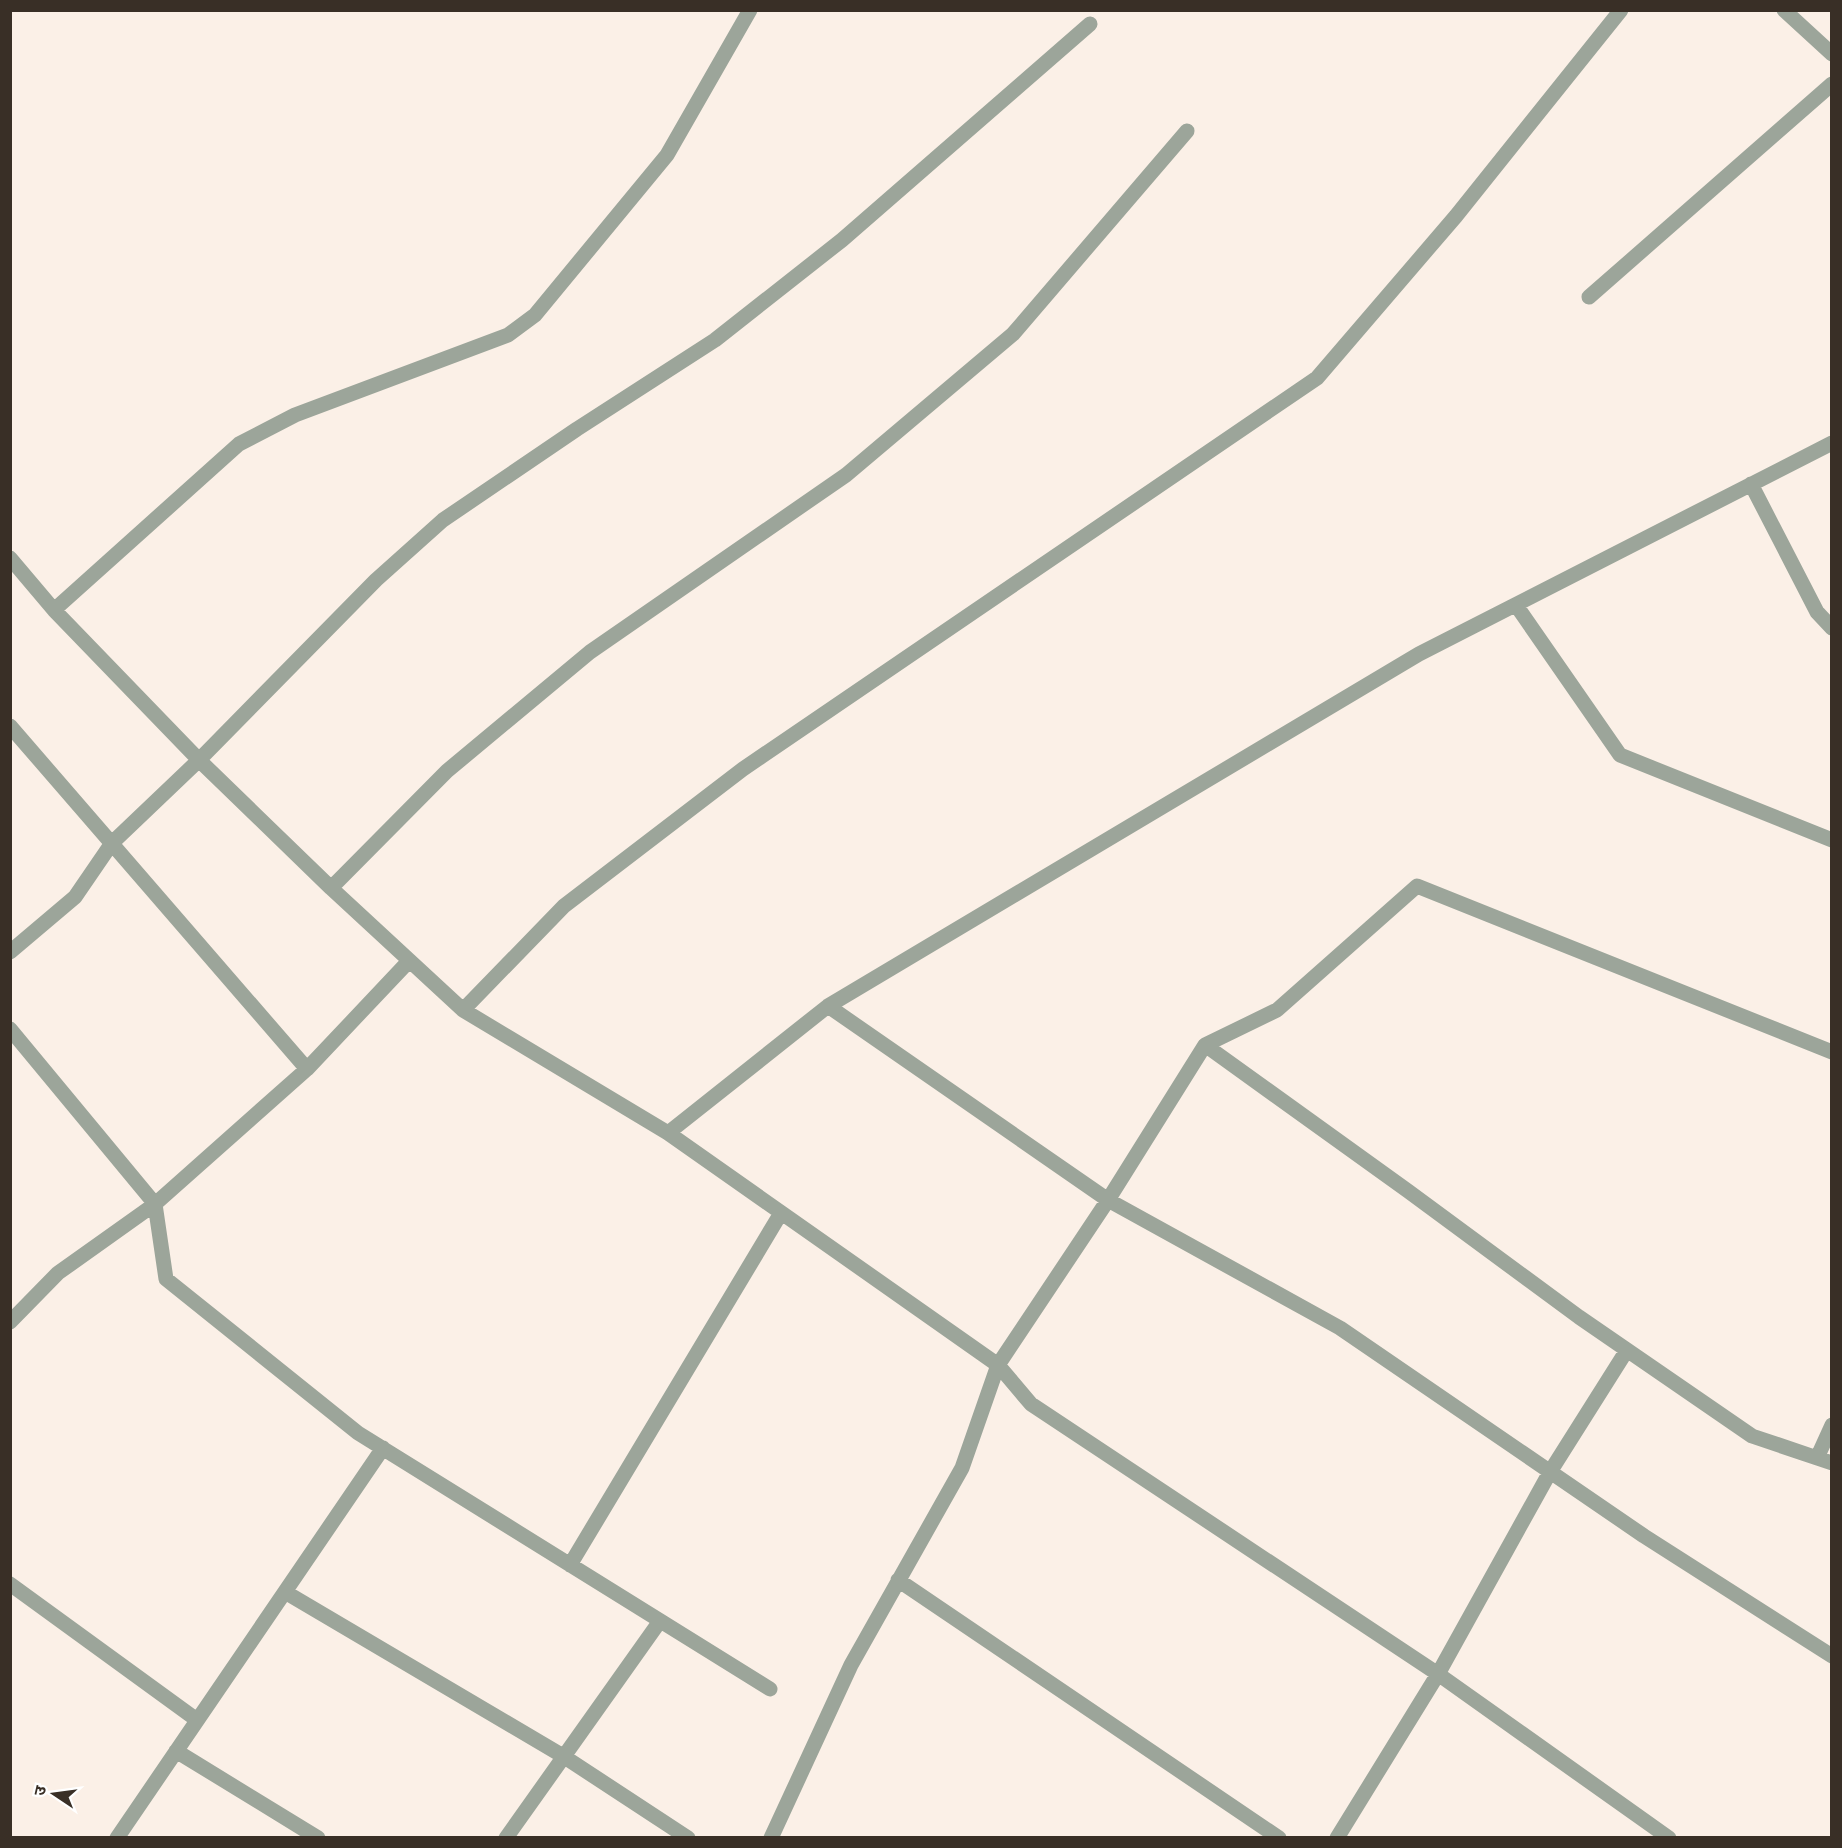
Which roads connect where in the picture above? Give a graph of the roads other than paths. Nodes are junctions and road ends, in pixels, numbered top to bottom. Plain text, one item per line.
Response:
1 (750, 10) edge
2 (1621, 10) edge
3 (1784, 10) edge
4 (1090, 24) dead end
5 (1832, 54) edge
6 (1832, 84) edge
7 (1187, 131) dead end
8 (1589, 297) dead end
9 (1832, 443) edge
10 (1751, 484) junction
11 (10, 558) edge
12 (23, 573) junction
13 (10, 583) edge
14 (1516, 604) junction
15 (54, 610) junction
16 (1832, 628) edge
17 (10, 726) edge
18 (199, 760) junction
19 (1832, 840) edge
20 (112, 843) junction
21 (331, 888) junction
22 (10, 952) edge
23 (409, 961) junction
24 (828, 1006) junction
25 (463, 1010) junction
26 (10, 1029) edge
27 (1205, 1045) junction
28 (1832, 1052) edge
29 (307, 1069) junction
30 (668, 1133) junction
31 (1108, 1200) junction
32 (154, 1204) junction
33 (781, 1213) junction
34 (10, 1323) edge
35 (1627, 1350) junction
36 (998, 1365) junction
37 (1832, 1425) edge
38 (383, 1448) junction
39 (1824, 1461) edge
40 (1551, 1472) junction
41 (570, 1565) junction
42 (898, 1580) junction
43 (10, 1584) edge
44 (285, 1592) junction
45 (660, 1621) junction
46 (1832, 1656) edge
47 (1438, 1674) junction
48 (770, 1689) dead end
49 (197, 1720) junction
50 (176, 1751) junction
51 (563, 1756) junction
52 (117, 1838) edge
53 (318, 1838) edge
54 (506, 1838) edge
55 (688, 1838) edge
56 (771, 1838) edge
57 (1279, 1838) edge
58 (1337, 1838) edge
59 (1669, 1838) edge

1 - 15 street
2 - 25 street
3 - 5 street
4 - 18 street
6 - 8 street
7 - 21 street
9 - 10 street
10 - 14 street
10 - 16 street
11 - 12 street
12 - 13 street
12 - 15 street
14 - 19 street
14 - 24 street
15 - 18 street
17 - 20 street
18 - 20 street
18 - 21 street
20 - 22 street
20 - 29 street
21 - 23 street
23 - 25 street
23 - 29 street
24 - 30 street
24 - 31 street
25 - 30 street
26 - 32 street
27 - 28 street
27 - 31 street
27 - 35 street
29 - 32 street
30 - 33 street
31 - 36 street
31 - 40 street
32 - 34 street
32 - 38 street
33 - 36 street
33 - 41 street
35 - 39 street
35 - 40 street
36 - 42 street
36 - 47 street
37 - 39 street
38 - 41 street
38 - 44 street
40 - 46 street
40 - 47 street
41 - 45 street
42 - 56 street
42 - 57 street
43 - 49 street
44 - 49 street
44 - 51 street
45 - 48 street
45 - 51 street
47 - 58 street
47 - 59 street
49 - 50 street
50 - 52 street
50 - 53 street
51 - 54 street
51 - 55 street

